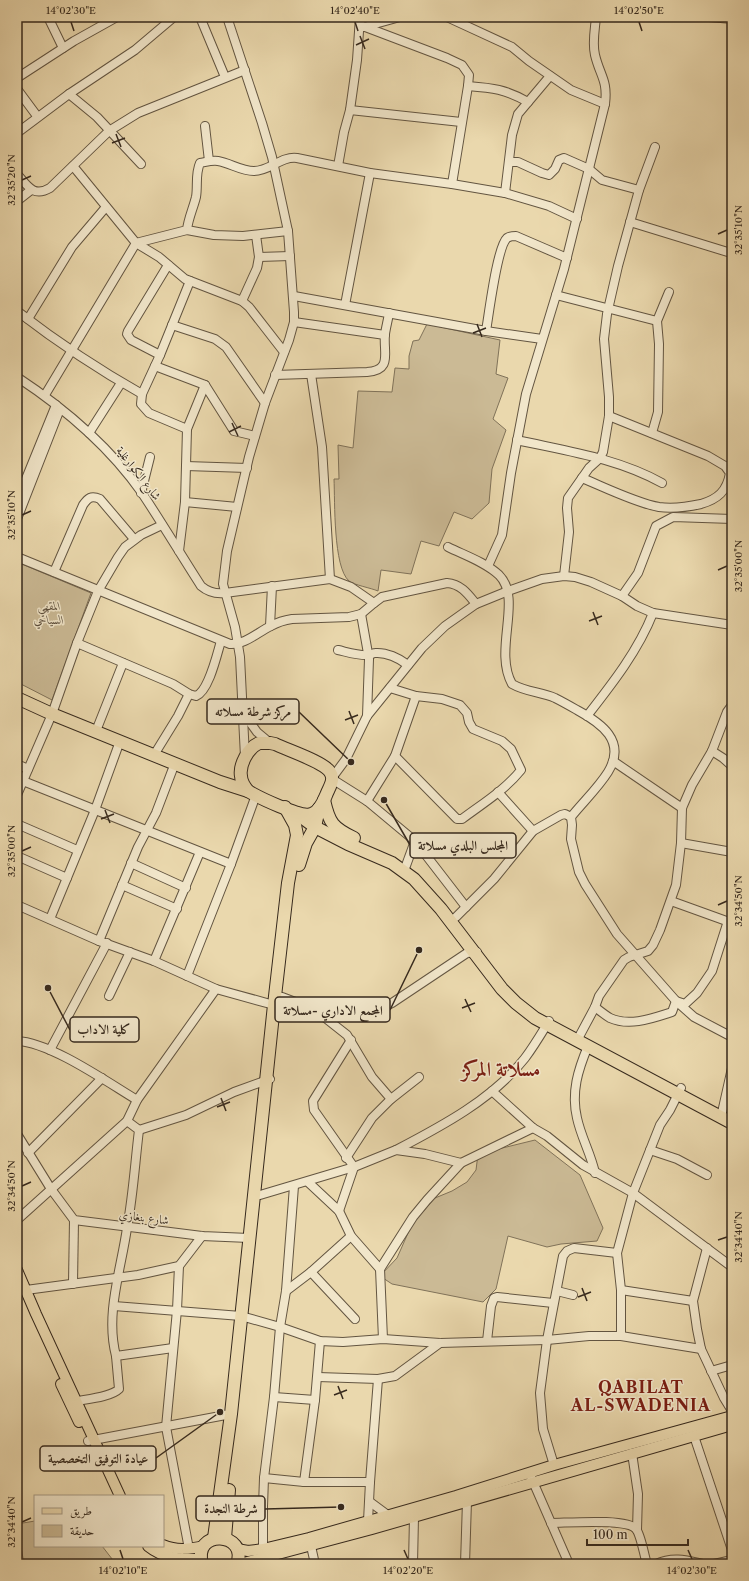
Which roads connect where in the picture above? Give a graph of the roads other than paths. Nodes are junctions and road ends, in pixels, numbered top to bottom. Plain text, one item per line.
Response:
1 (48, 17) edge
2 (117, 17) edge
3 (174, 17) edge
4 (200, 17) edge
5 (227, 17) edge
6 (400, 17) edge
7 (447, 17) edge
8 (596, 17) edge
9 (714, 17) edge
10 (391, 18) edge
11 (732, 19) edge
12 (361, 23) edge
13 (63, 48) junction
14 (245, 70) junction
15 (550, 76) junction
16 (225, 77) junction
17 (17, 78) edge
18 (468, 86) junction
19 (17, 90) edge
20 (68, 94) junction
21 (528, 102) junction
22 (605, 104) junction
23 (350, 110) junction
24 (38, 116) junction
25 (461, 122) junction
26 (205, 126) dead end
27 (110, 131) junction
28 (17, 133) edge
29 (654, 147) dead end
30 (209, 161) junction
31 (509, 162) junction
32 (141, 164) dead end
33 (273, 165) junction
34 (73, 166) junction
35 (338, 166) junction
36 (589, 169) junction
37 (370, 173) junction
38 (17, 174) edge
39 (452, 184) junction
40 (31, 190) junction
41 (639, 190) junction
42 (505, 193) junction
43 (17, 201) edge
44 (106, 207) junction
45 (577, 219) junction
46 (630, 222) junction
47 (187, 230) junction
48 (288, 231) junction
49 (256, 235) junction
50 (136, 243) junction
51 (731, 253) edge
52 (290, 256) junction
53 (260, 257) junction
54 (567, 258) junction
55 (168, 265) junction
56 (190, 281) junction
57 (669, 292) dead end
58 (556, 295) junction
59 (294, 296) junction
60 (242, 301) junction
61 (345, 305) junction
62 (609, 308) junction
63 (17, 310) edge
64 (389, 313) junction
65 (28, 319) junction
66 (657, 321) junction
67 (294, 322) junction
68 (172, 325) junction
69 (486, 331) junction
70 (385, 335) junction
71 (542, 339) junction
72 (73, 350) junction
73 (284, 352) junction
74 (160, 355) junction
75 (155, 366) junction
76 (311, 374) junction
77 (275, 375) junction
78 (17, 377) edge
79 (121, 383) junction
80 (205, 385) junction
81 (142, 394) junction
82 (45, 396) junction
83 (265, 403) junction
84 (58, 407) junction
85 (609, 416) junction
86 (187, 429) junction
87 (89, 433) junction
88 (652, 433) junction
89 (255, 436) junction
90 (517, 440) junction
91 (150, 457) dead end
92 (600, 458) junction
93 (186, 466) junction
94 (247, 468) junction
95 (582, 478) junction
96 (662, 483) dead end
97 (141, 493) junction
98 (17, 500) edge
99 (185, 502) junction
100 (237, 507) junction
101 (17, 519) edge
102 (732, 519) edge
103 (162, 525) junction
104 (134, 540) junction
105 (448, 547) dead end
106 (179, 551) junction
107 (17, 557) edge
108 (488, 566) junction
109 (54, 572) junction
110 (564, 576) junction
111 (330, 579) junction
112 (272, 586) junction
113 (98, 591) junction
114 (508, 591) junction
115 (225, 593) junction
116 (622, 596) junction
117 (374, 603) junction
118 (476, 604) junction
119 (653, 613) junction
120 (361, 614) junction
121 (732, 625) edge
122 (270, 626) junction
123 (221, 641) junction
124 (77, 643) junction
125 (238, 644) junction
126 (338, 650) dead end
127 (369, 655) junction
128 (123, 663) junction
129 (408, 665) junction
130 (390, 688) junction
131 (189, 694) junction
132 (416, 696) junction
133 (17, 698) edge
134 (732, 705) edge
135 (243, 711) junction
136 (52, 714) junction
137 (367, 716) junction
138 (587, 716) junction
139 (96, 731) junction
140 (120, 741) junction
141 (270, 743) junction
142 (712, 751) junction
143 (154, 755) junction
144 (395, 756) junction
145 (246, 758) junction
146 (613, 761) junction
147 (175, 763) junction
148 (17, 764) edge
149 (732, 766) edge
150 (28, 769) junction
151 (240, 774) junction
152 (332, 779) junction
153 (23, 781) junction
154 (220, 782) junction
155 (498, 792) junction
156 (252, 793) junction
157 (17, 795) edge
158 (367, 801) junction
159 (321, 804) junction
160 (285, 808) junction
161 (682, 808) junction
162 (95, 810) junction
163 (296, 813) junction
164 (571, 817) junction
165 (17, 824) edge
166 (315, 827) junction
167 (146, 829) junction
168 (534, 831) junction
169 (415, 841) junction
170 (681, 843) junction
171 (78, 850) junction
172 (200, 852) junction
173 (732, 852) edge
174 (17, 856) edge
175 (131, 863) junction
176 (231, 864) junction
177 (405, 867) junction
178 (67, 878) junction
179 (122, 885) junction
180 (186, 888) junction
181 (671, 901) junction
182 (17, 905) edge
183 (466, 907) junction
184 (177, 909) junction
185 (456, 917) junction
186 (50, 919) junction
187 (730, 922) edge
188 (103, 942) junction
189 (284, 947) junction
190 (130, 952) junction
191 (478, 952) junction
192 (634, 955) junction
193 (154, 961) junction
194 (187, 976) junction
195 (216, 989) junction
196 (109, 996) dead end
197 (278, 1001) junction
198 (676, 1001) junction
199 (595, 1007) junction
200 (314, 1009) junction
201 (548, 1022) junction
202 (580, 1035) junction
203 (732, 1036) edge
204 (351, 1040) junction
205 (17, 1041) edge
206 (588, 1046) junction
207 (50, 1050) junction
208 (732, 1068) edge
209 (418, 1077) dead end
210 (102, 1078) junction
211 (268, 1079) junction
212 (492, 1091) junction
213 (679, 1092) junction
214 (391, 1099) junction
215 (137, 1100) junction
216 (725, 1114) edge
217 (127, 1121) junction
218 (732, 1123) edge
219 (533, 1128) junction
220 (139, 1130) junction
221 (17, 1134) edge
222 (396, 1150) junction
223 (650, 1150) junction
224 (28, 1153) junction
225 (346, 1158) junction
226 (461, 1163) junction
227 (354, 1167) junction
228 (595, 1173) junction
229 (707, 1175) dead end
230 (308, 1182) junction
231 (294, 1186) junction
232 (51, 1189) junction
233 (633, 1193) junction
234 (260, 1195) junction
235 (339, 1210) junction
236 (20, 1214) edge
237 (17, 1220) edge
238 (74, 1220) junction
239 (128, 1227) junction
240 (202, 1236) junction
241 (352, 1236) junction
242 (249, 1238) junction
243 (707, 1248) junction
244 (617, 1253) junction
245 (179, 1266) junction
246 (732, 1267) edge
247 (380, 1269) junction
248 (17, 1270) edge
249 (311, 1272) junction
250 (118, 1278) junction
251 (73, 1284) junction
252 (21, 1289) edge
253 (621, 1290) junction
254 (286, 1291) junction
255 (557, 1291) junction
256 (573, 1295) dead end
257 (693, 1301) junction
258 (553, 1302) junction
259 (114, 1306) junction
260 (177, 1310) junction
261 (33, 1315) junction
262 (244, 1317) junction
263 (355, 1319) dead end
264 (280, 1327) junction
265 (621, 1336) junction
266 (383, 1338) junction
267 (546, 1340) junction
268 (320, 1341) junction
269 (487, 1341) junction
270 (440, 1343) junction
271 (173, 1348) junction
272 (701, 1349) junction
273 (116, 1356) junction
274 (732, 1365) edge
275 (711, 1372) junction
276 (318, 1377) junction
277 (378, 1379) junction
278 (274, 1397) junction
279 (315, 1400) junction
280 (77, 1401) junction
281 (732, 1411) edge
282 (231, 1414) junction
283 (732, 1416) edge
284 (732, 1425) edge
285 (166, 1427) junction
286 (694, 1436) junction
287 (91, 1441) junction
288 (632, 1453) junction
289 (554, 1465) junction
290 (264, 1478) junction
291 (531, 1478) junction
292 (109, 1480) junction
293 (304, 1482) junction
294 (370, 1482) junction
295 (113, 1495) edge
296 (119, 1495) edge
297 (467, 1501) junction
298 (370, 1502) junction
299 (389, 1516) junction
300 (414, 1517) junction
301 (368, 1522) junction
302 (551, 1523) junction
303 (637, 1530) junction
304 (220, 1538) junction
305 (164, 1545) edge
306 (204, 1546) junction
307 (311, 1546) junction
308 (149, 1547) edge
309 (189, 1549) junction
310 (237, 1550) junction
311 (263, 1550) junction
312 (732, 1550) edge
313 (732, 1560) edge
314 (201, 1561) edge
315 (237, 1564) edge
316 (240, 1564) edge
317 (315, 1564) edge
318 (413, 1564) edge
319 (465, 1564) edge
320 (569, 1564) edge
321 (647, 1564) edge
322 (656, 1564) edge
323 (703, 1564) edge
324 (714, 1564) edge

1 - 13 street
2 - 13 street
3 - 20 street
4 - 16 street
5 - 14 street
6 - 10 street
7 - 15 street
8 - 22 street
9 - 11 street
10 - 12 street
12 - 18 street
12 - 23 street
13 - 17 street
14 - 16 street
14 - 33 street
15 - 21 street
15 - 22 street
16 - 27 street
18 - 21 street
18 - 25 street
19 - 24 street
20 - 24 street
20 - 27 street
21 - 31 street
22 - 36 street
23 - 25 street
23 - 35 street
24 - 28 street
25 - 39 street
26 - 30 street
27 - 32 street
27 - 34 street
29 - 41 street
30 - 33 street
30 - 47 street
31 - 36 street
31 - 42 street
33 - 35 street
33 - 48 street
34 - 40 street
34 - 44 street
35 - 37 street
36 - 41 street
36 - 45 street
37 - 39 street
37 - 61 street
38 - 40 street
39 - 42 street
40 - 43 street
41 - 46 street
42 - 45 street
44 - 50 street
44 - 65 street
45 - 54 street
46 - 51 street
46 - 62 street
47 - 49 street
47 - 50 street
48 - 49 street
48 - 52 street
49 - 53 street
50 - 55 street
50 - 72 street
52 - 53 street
52 - 59 street
53 - 60 street
54 - 58 street
54 - 69 street
55 - 56 street
55 - 74 street
56 - 60 street
56 - 68 street
57 - 66 street
58 - 62 street
58 - 71 street
59 - 61 street
59 - 67 street
60 - 73 street
61 - 64 street
62 - 66 street
62 - 85 street
63 - 65 street
64 - 69 street
64 - 70 street
65 - 72 street
66 - 88 street
67 - 70 street
67 - 73 street
68 - 74 street
68 - 83 street
69 - 71 street
70 - 76 street
71 - 90 street
72 - 79 street
72 - 82 street
73 - 77 street
74 - 75 street
75 - 80 street
75 - 81 street
76 - 77 street
76 - 111 street
77 - 83 street
78 - 82 street, شارع الكوارغلية
79 - 81 street
79 - 87 street
80 - 86 street
80 - 89 street
81 - 86 street
82 - 84 street, شارع الكوارغلية
83 - 89 street
84 - 87 street, شارع الكوارغلية
84 - 98 street
84 - 101 street
85 - 88 street
85 - 92 street
86 - 93 street
87 - 97 street, شارع الكوارغلية
88 - 95 street
89 - 94 street
90 - 92 street
90 - 108 street
91 - 97 street
92 - 95 street
92 - 96 street
93 - 94 street
93 - 99 street
94 - 100 street
95 - 110 street
97 - 103 street, شارع الكوارغلية
99 - 100 street
99 - 106 street
100 - 115 street
102 - 116 street
103 - 104 street
103 - 106 street, شارع الكوارغلية
104 - 109 street
104 - 113 street
105 - 108 street
106 - 115 street, شارع الكوارغلية
107 - 109 street
108 - 114 street
109 - 113 street
110 - 114 street
110 - 116 street
111 - 112 street, شارع الكوارغلية
111 - 117 street
112 - 115 street, شارع الكوارغلية
112 - 122 street
113 - 123 street
113 - 124 street
114 - 118 street
114 - 138 street
115 - 125 street
116 - 119 street
117 - 118 street
117 - 120 street
118 - 129 street
119 - 121 street
119 - 138 street
120 - 122 street
120 - 127 street
122 - 125 street
123 - 125 street
123 - 131 street
124 - 128 street
124 - 136 street
125 - 135 street
126 - 127 street
127 - 129 street
127 - 137 street
128 - 131 street
128 - 139 street
129 - 130 street
130 - 132 street
130 - 137 street
131 - 143 street
132 - 144 street
132 - 155 street
133 - 136 highway
134 - 142 street
135 - 141 street
135 - 145 street
136 - 139 highway
136 - 150 street
137 - 152 street
138 - 146 street
139 - 140 highway
140 - 143 highway
140 - 162 street
141 - 145 highway
141 - 152 highway
142 - 149 street
142 - 161 street
143 - 147 highway
144 - 155 street
144 - 158 street
145 - 151 highway
146 - 161 street
146 - 164 street
147 - 154 highway
147 - 167 street
148 - 150 street
150 - 153 street
151 - 154 highway
151 - 156 highway
152 - 158 street
152 - 159 highway
153 - 157 street
153 - 162 street
154 - 156 highway
155 - 168 street
156 - 160 highway
156 - 176 street
158 - 169 street
159 - 163 highway
159 - 166 highway
159 - 177 highway
160 - 163 highway
160 - 189 highway
161 - 170 street
162 - 167 street
162 - 171 street
163 - 166 highway
164 - 168 street
164 - 192 street
165 - 171 street
166 - 177 highway
166 - 189 highway
167 - 172 street
167 - 175 street
168 - 183 street
169 - 177 street
169 - 183 street
170 - 173 street
170 - 181 street
171 - 178 street
172 - 176 street
172 - 180 street
174 - 178 street
175 - 179 street
175 - 180 street
176 - 194 street
177 - 185 highway
177 - 191 highway
178 - 186 street
179 - 184 street
179 - 188 street
180 - 184 street
181 - 187 street
181 - 192 street
182 - 186 street
183 - 185 street
184 - 193 street
185 - 191 highway
186 - 188 street
187 - 198 street
188 - 190 street
188 - 207 street
189 - 197 highway
190 - 193 street
190 - 196 street
191 - 200 street
191 - 201 highway
192 - 198 street
192 - 199 street
193 - 194 street
194 - 195 street
195 - 197 street
195 - 215 street
197 - 200 street
197 - 211 highway
198 - 199 street
198 - 203 street
199 - 202 street
200 - 204 street
201 - 202 highway
201 - 206 highway
201 - 212 street
202 - 213 highway
204 - 214 street
204 - 225 street
205 - 207 street
206 - 213 highway
206 - 228 street
207 - 210 street
208 - 216 street
209 - 214 street
210 - 215 street
210 - 224 street
211 - 220 street
211 - 234 highway
211 - 242 highway
212 - 219 street
212 - 222 street
213 - 216 highway
213 - 223 street
214 - 225 street
215 - 217 street
216 - 218 highway
217 - 220 street
217 - 232 street
219 - 226 street
219 - 228 street
220 - 239 street
221 - 224 street
222 - 226 street
222 - 227 street
223 - 229 street
223 - 233 street
224 - 232 street
225 - 227 street
226 - 247 street
227 - 230 street
227 - 235 street
228 - 233 street
230 - 231 street
230 - 235 street
231 - 234 street
231 - 254 street
232 - 236 street
232 - 238 street
233 - 243 street
233 - 244 street
234 - 262 highway
235 - 241 street
236 - 237 street
238 - 239 street, شارع بنغازي
238 - 251 street
239 - 240 street, شارع بنغازي
239 - 250 street
240 - 242 street, شارع بنغازي
240 - 245 street
241 - 247 street
241 - 249 street
242 - 262 highway
243 - 246 street
243 - 257 street
244 - 253 street
244 - 255 street
245 - 250 street
245 - 260 street
247 - 266 street
248 - 252 main road
249 - 254 street
249 - 263 street
250 - 251 street
250 - 259 street
251 - 252 street
252 - 261 main road
253 - 257 street
253 - 265 street
254 - 264 street
255 - 256 street
255 - 258 street
257 - 272 street
258 - 267 street
258 - 269 street
259 - 260 street
259 - 273 street
260 - 262 street
260 - 271 street
261 - 280 main road
261 - 287 main road
262 - 264 street
262 - 282 highway
262 - 304 highway
264 - 268 street
264 - 278 street
265 - 267 street
265 - 272 street
266 - 268 street
266 - 270 street
267 - 269 street
267 - 289 street
268 - 276 street
269 - 270 street
270 - 277 street
271 - 273 street
271 - 285 street
272 - 275 street
273 - 280 street
274 - 275 street
275 - 281 street
276 - 277 street
276 - 279 street
277 - 294 street
278 - 279 street
278 - 290 street
279 - 293 street
280 - 287 main road
282 - 285 street
282 - 304 highway
283 - 289 main road
284 - 286 main road
285 - 287 street
285 - 309 street
286 - 288 main road
286 - 312 street
287 - 292 main road
288 - 291 main road
288 - 303 street
289 - 291 main road
290 - 293 street
290 - 311 street
291 - 297 main road
291 - 299 main road
291 - 302 street
292 - 295 main road
292 - 296 main road
293 - 294 street
294 - 298 street
297 - 300 main road
297 - 319 street
298 - 299 street
298 - 301 street
299 - 301 main road
300 - 307 main road
300 - 318 street
301 - 311 main road
302 - 303 street
302 - 320 street
303 - 321 street
304 - 306 highway
304 - 310 highway
305 - 309 main road
306 - 309 main road
306 - 314 highway
307 - 316 main road
307 - 317 street
308 - 314 main road
310 - 311 main road
310 - 315 highway
313 - 324 street
322 - 323 street

